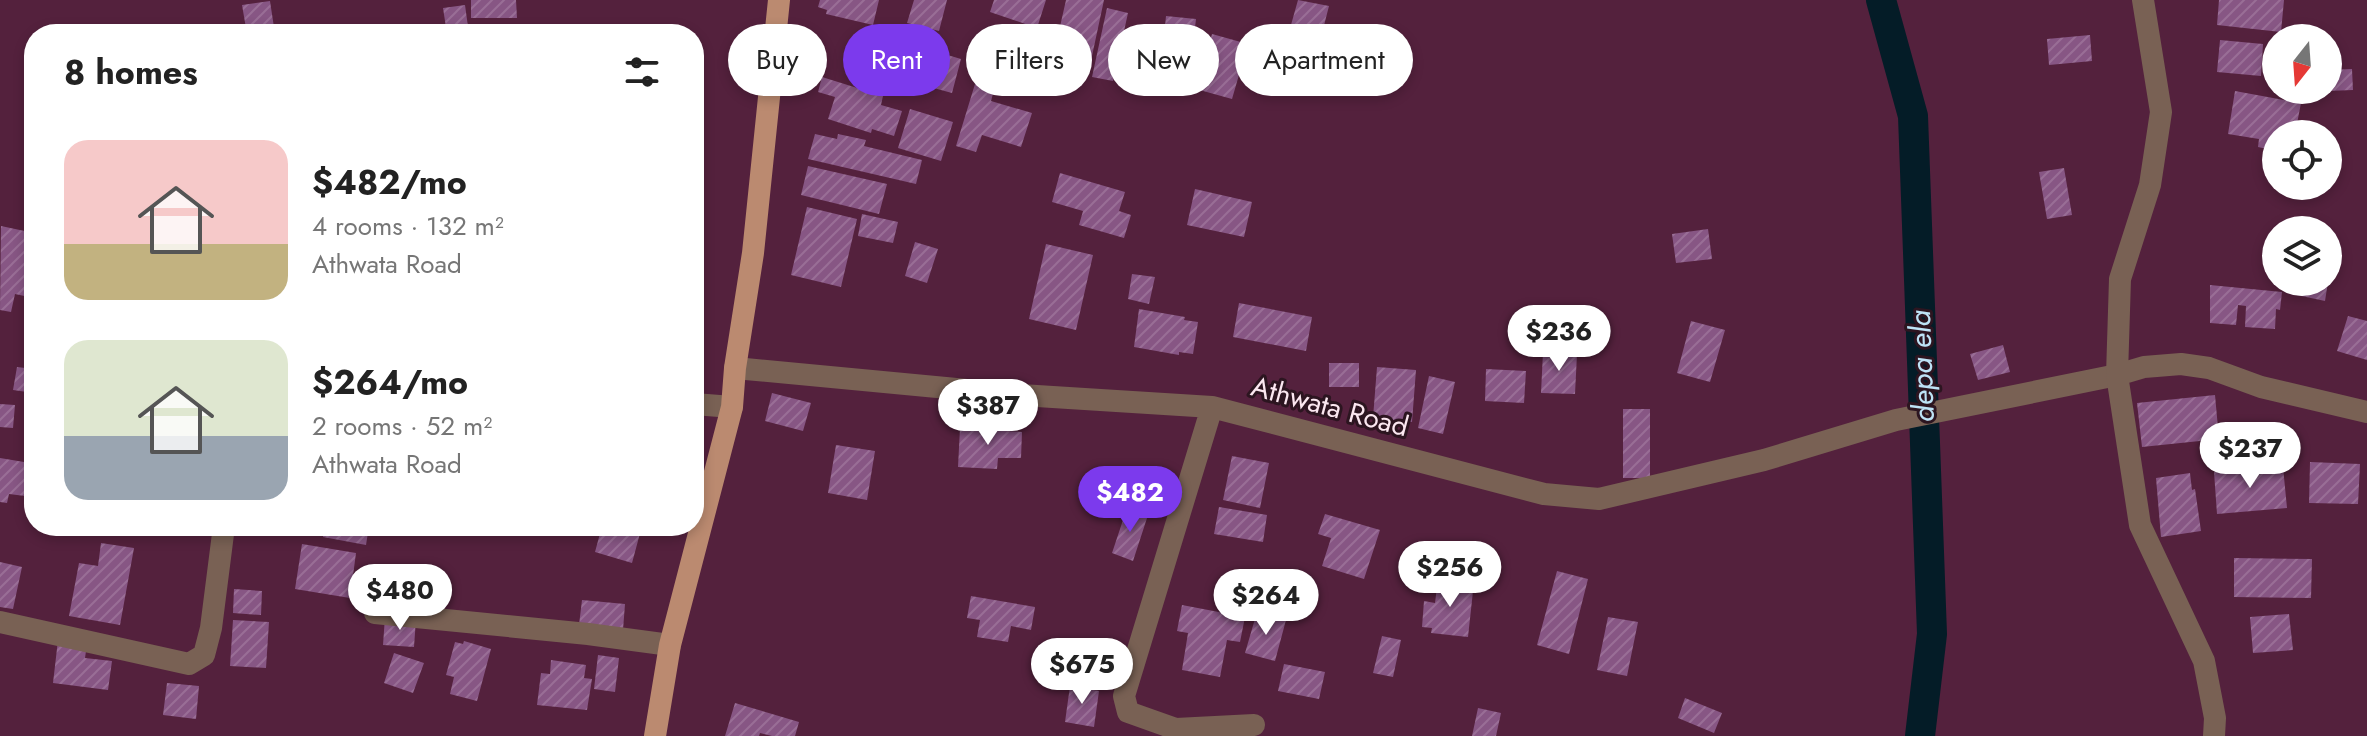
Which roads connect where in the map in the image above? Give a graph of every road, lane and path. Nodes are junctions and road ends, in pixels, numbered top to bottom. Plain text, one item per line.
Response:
1 (779, 0) edge
2 (2143, 0) edge
3 (735, 368) junction
4 (2117, 375) junction
5 (704, 405) edge
6 (732, 407) junction
7 (1212, 407) junction
8 (2367, 412) edge
9 (704, 514) edge
10 (223, 536) edge
11 (698, 536) edge
12 (375, 613) dead end
13 (0, 622) edge
14 (670, 645) junction
15 (1254, 725) dead end
16 (655, 736) edge
17 (2214, 736) edge

1 - 3 main road
2 - 4 street
3 - 6 main road
3 - 7 street, Athwata Road
4 - 7 street, Athwata Road
4 - 8 street, Athwata Road
4 - 17 street
5 - 6 street
6 - 9 main road
7 - 15 street
10 - 13 street
11 - 14 main road
12 - 14 street
14 - 16 main road

